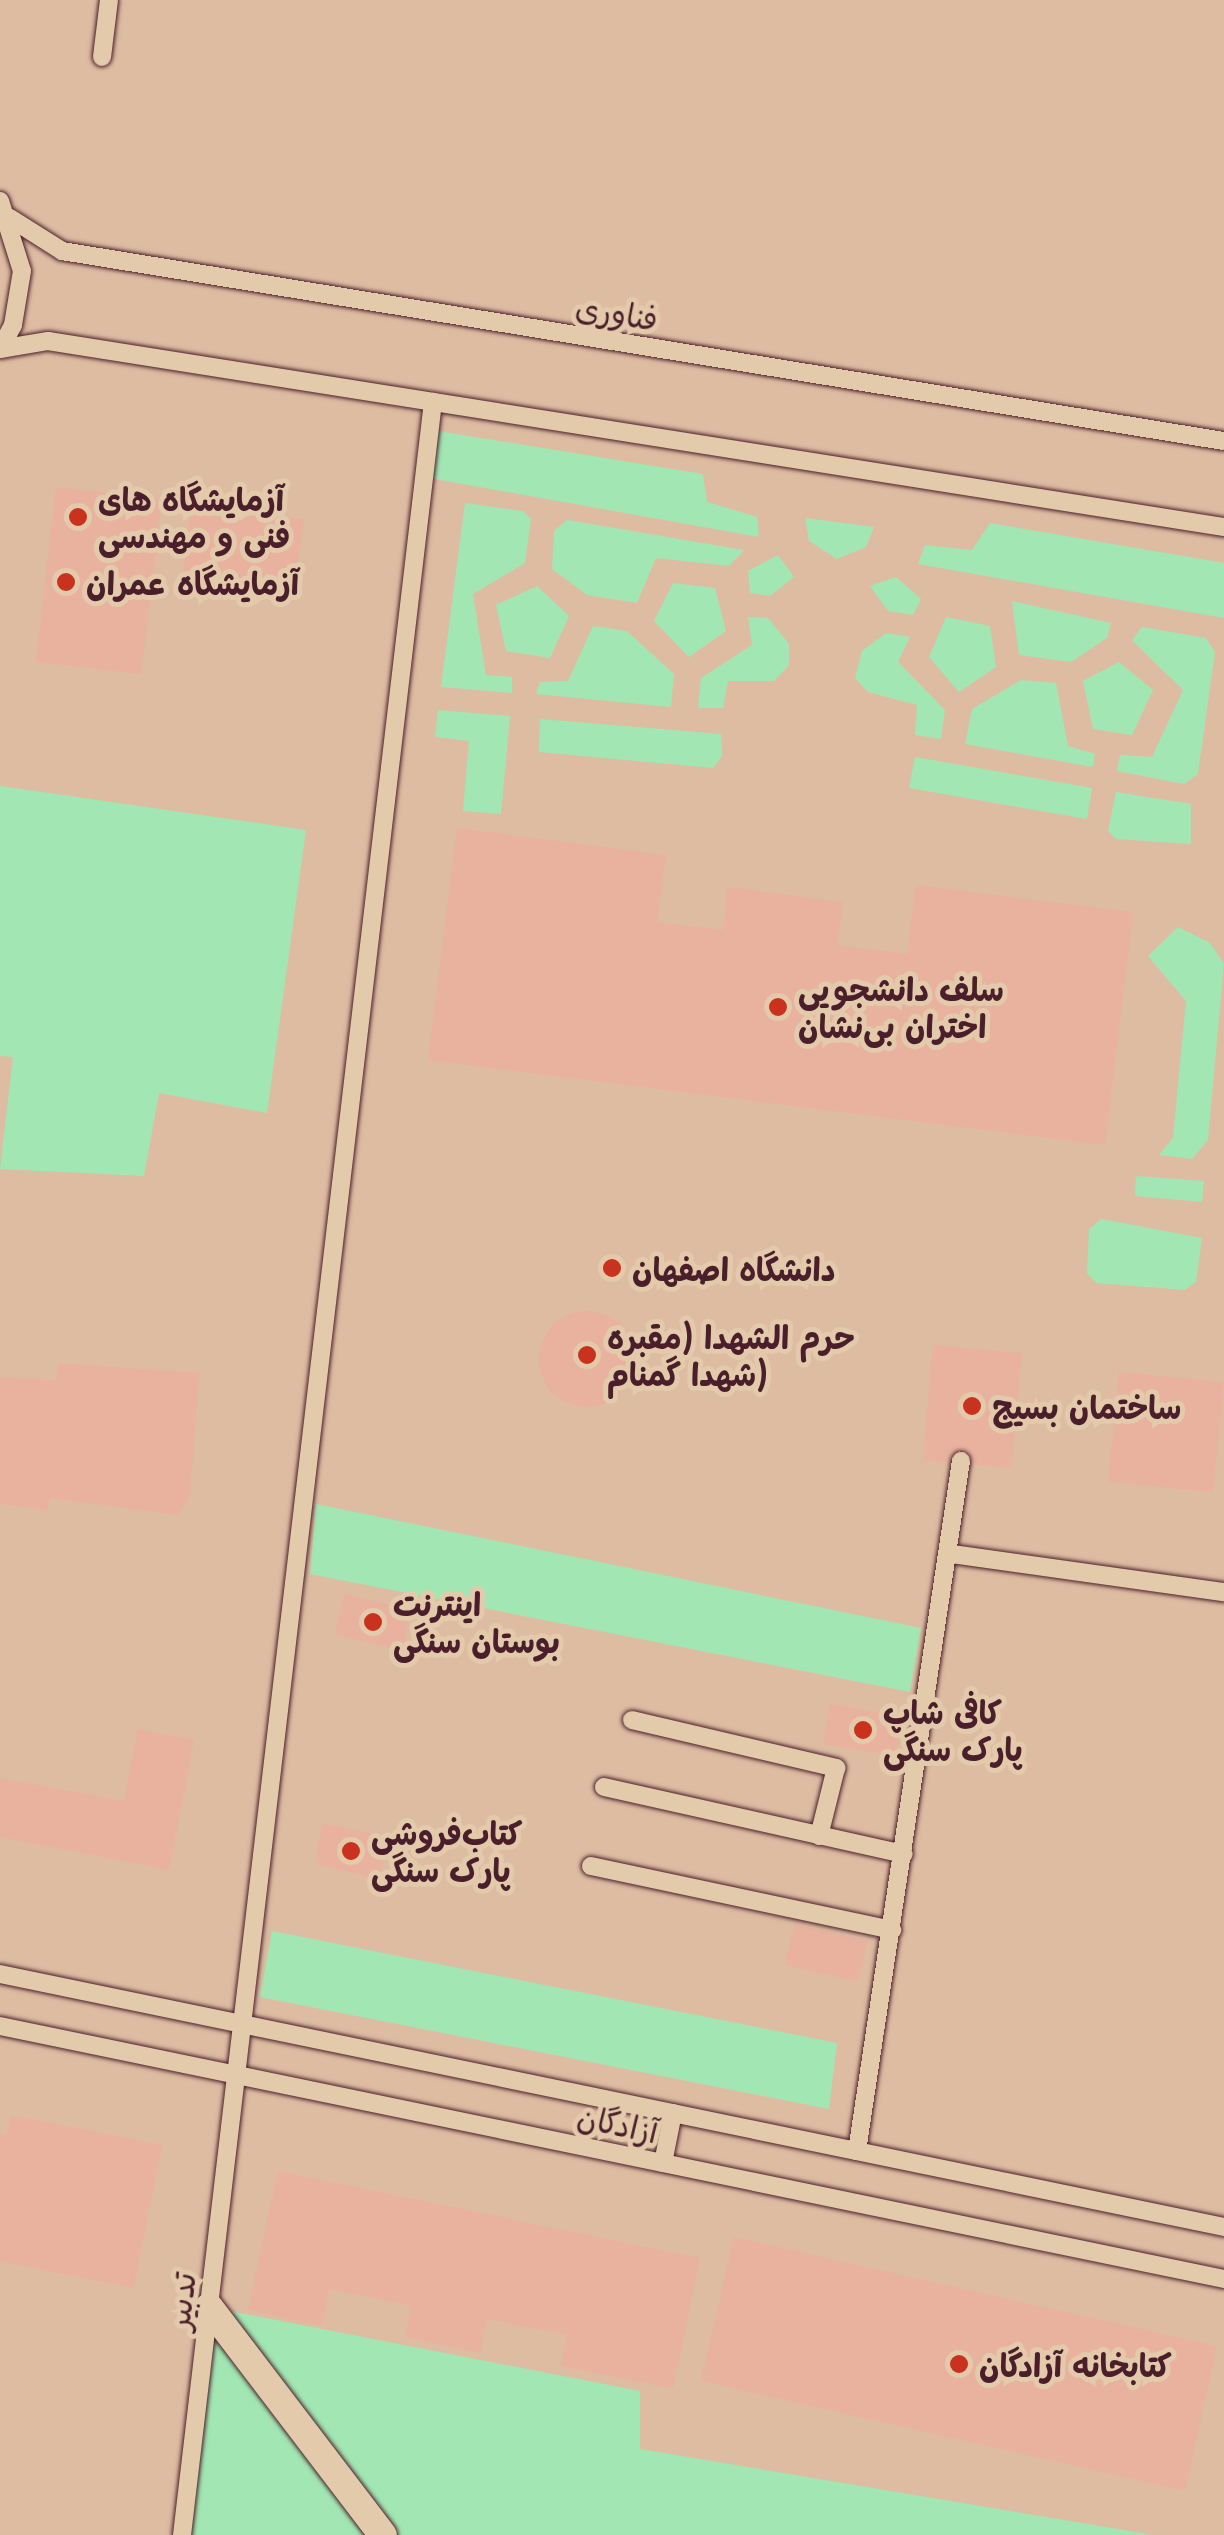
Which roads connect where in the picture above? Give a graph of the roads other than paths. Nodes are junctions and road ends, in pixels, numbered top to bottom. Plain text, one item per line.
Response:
1 (109, 0) edge
2 (102, 57) dead end
3 (5, 209) edge
4 (0, 349) edge
5 (433, 402) junction
6 (1224, 441) edge
7 (1224, 527) edge
8 (962, 1460) dead end
9 (952, 1554) junction
10 (1224, 1592) edge
11 (632, 1720) dead end
12 (604, 1787) dead end
13 (819, 1836) junction
14 (904, 1854) junction
15 (590, 1866) dead end
16 (892, 1930) junction
17 (0, 1974) edge
18 (0, 2026) edge
19 (246, 2026) junction
20 (238, 2076) junction
21 (673, 2113) junction
22 (857, 2151) junction
23 (663, 2163) junction
24 (1224, 2227) edge
25 (1224, 2279) edge
26 (209, 2307) junction
27 (182, 2535) edge
28 (383, 2535) edge

1 - 2 lane
3 - 4 lane
3 - 6 lane, فناوری
4 - 5 lane
5 - 7 lane
5 - 19 lane, تدبیر
8 - 9 lane
9 - 10 lane
9 - 14 lane
11 - 13 lane
12 - 13 lane
13 - 14 lane
14 - 16 lane
15 - 16 lane
16 - 22 lane
17 - 19 lane, آزادگان
18 - 20 lane, آزادگان
19 - 20 lane, تدبیر
19 - 21 lane, آزادگان
20 - 23 lane, آزادگان
20 - 26 lane, تدبیر
21 - 22 lane, آزادگان
21 - 23 lane
22 - 24 lane, آزادگان
23 - 25 lane, آزادگان
26 - 27 lane, تدبیر
26 - 28 street

